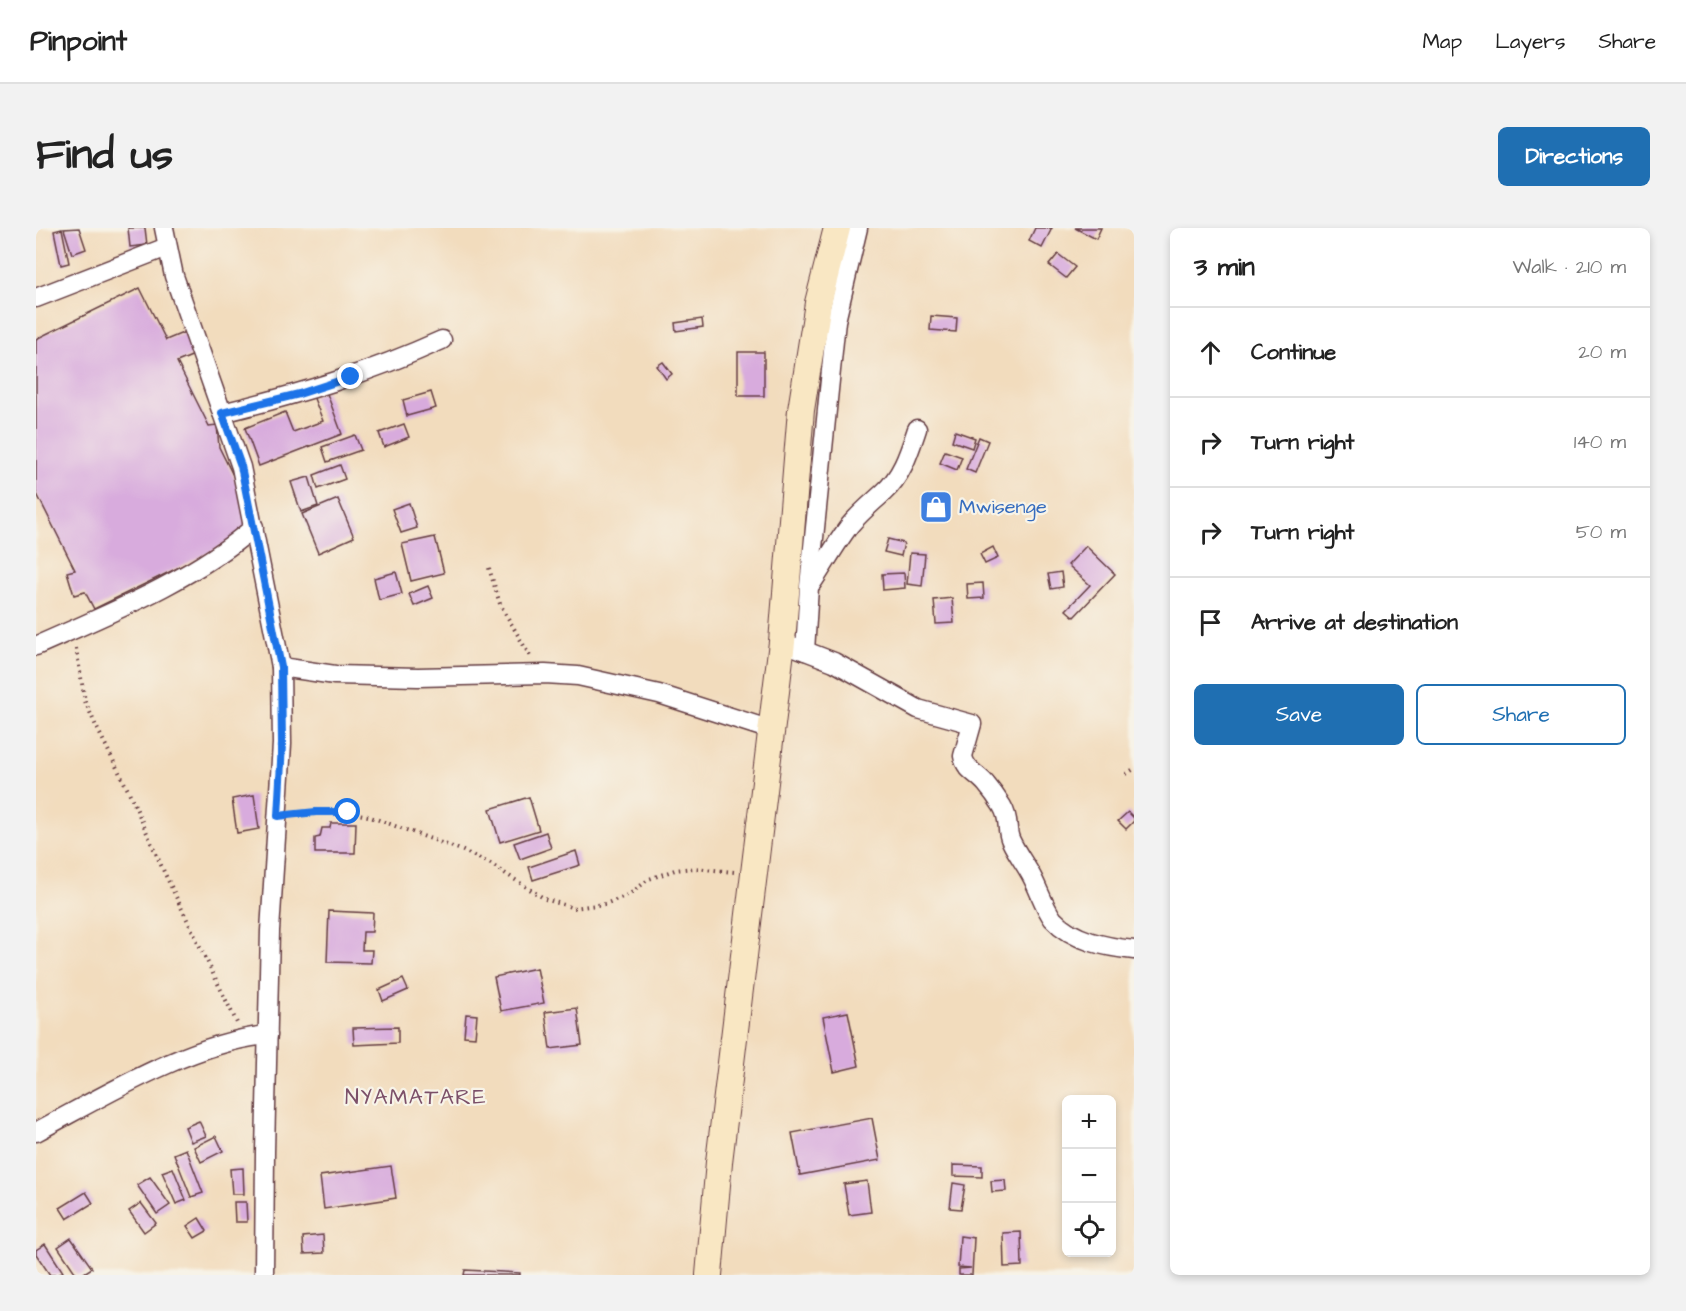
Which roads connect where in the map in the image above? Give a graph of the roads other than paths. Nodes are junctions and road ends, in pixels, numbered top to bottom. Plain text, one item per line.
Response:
1 (164, 228) edge
2 (837, 228) edge
3 (858, 228) edge
4 (167, 247) junction
5 (36, 298) edge
6 (442, 340) dead end
7 (222, 413) junction
8 (917, 429) dead end
9 (254, 527) junction
10 (809, 587) junction
11 (36, 646) edge
12 (794, 646) junction
13 (281, 667) junction
14 (771, 730) junction
15 (1134, 950) edge
16 (268, 1035) junction
17 (36, 1132) edge
18 (264, 1275) edge
19 (709, 1275) edge

1 - 4 street
2 - 12 main road
3 - 10 street
4 - 5 street
4 - 7 street
6 - 7 street
7 - 9 street
8 - 10 street
9 - 11 street
9 - 13 street
10 - 12 street
12 - 14 main road
12 - 15 street
13 - 14 street
13 - 16 street
14 - 19 main road
16 - 17 street
16 - 18 street

